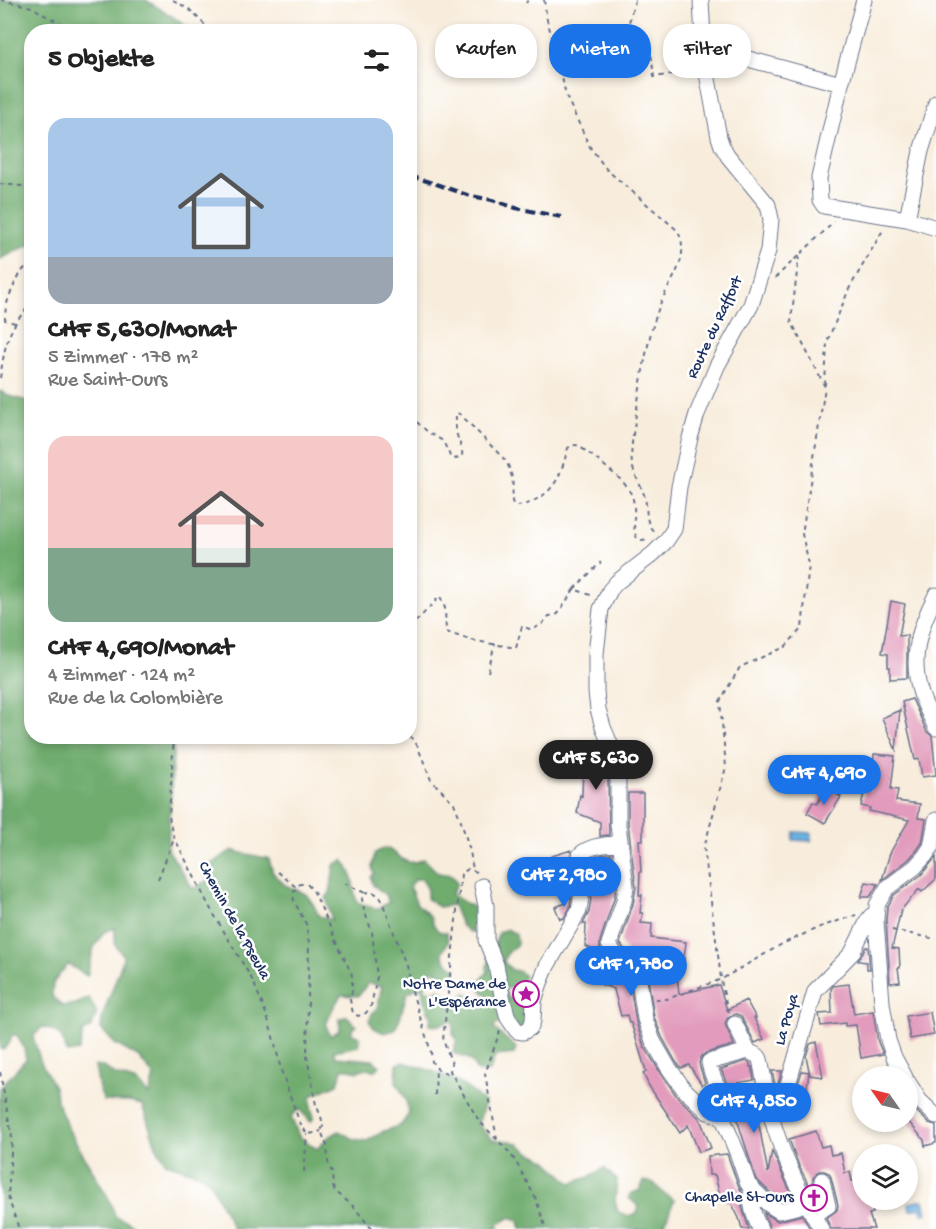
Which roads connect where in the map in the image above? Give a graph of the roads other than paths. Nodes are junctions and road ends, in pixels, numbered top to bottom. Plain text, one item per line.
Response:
1 (701, 0) edge
2 (864, 0) edge
3 (702, 24) edge
4 (751, 60) edge
5 (708, 78) edge
6 (841, 84) junction
7 (936, 104) edge
8 (907, 219) junction
9 (936, 228) edge
10 (936, 595) edge
11 (936, 728) edge
12 (936, 820) edge
13 (621, 844) junction
14 (482, 886) road end
15 (876, 920) junction
16 (735, 1024) road end
17 (748, 1051) junction
18 (898, 1066) edge
19 (918, 1098) edge
20 (936, 1116) edge
21 (772, 1119) junction
22 (724, 1121) junction
23 (822, 1180) dead end
24 (752, 1189) junction
25 (810, 1209) junction
26 (760, 1229) edge
27 (821, 1229) edge

1 - 3 street, Route du Raffort
2 - 6 street
4 - 6 street
5 - 13 street, Route du Raffort
6 - 8 street
7 - 8 street
8 - 9 street
10 - 11 street
12 - 15 street, La Poya
13 - 14 street
13 - 22 street
15 - 18 street
15 - 21 street, La Poya
16 - 17 street
17 - 21 street
17 - 22 street
19 - 20 street
21 - 25 street
22 - 24 street
23 - 25 street
24 - 25 street
24 - 26 street
25 - 27 street

